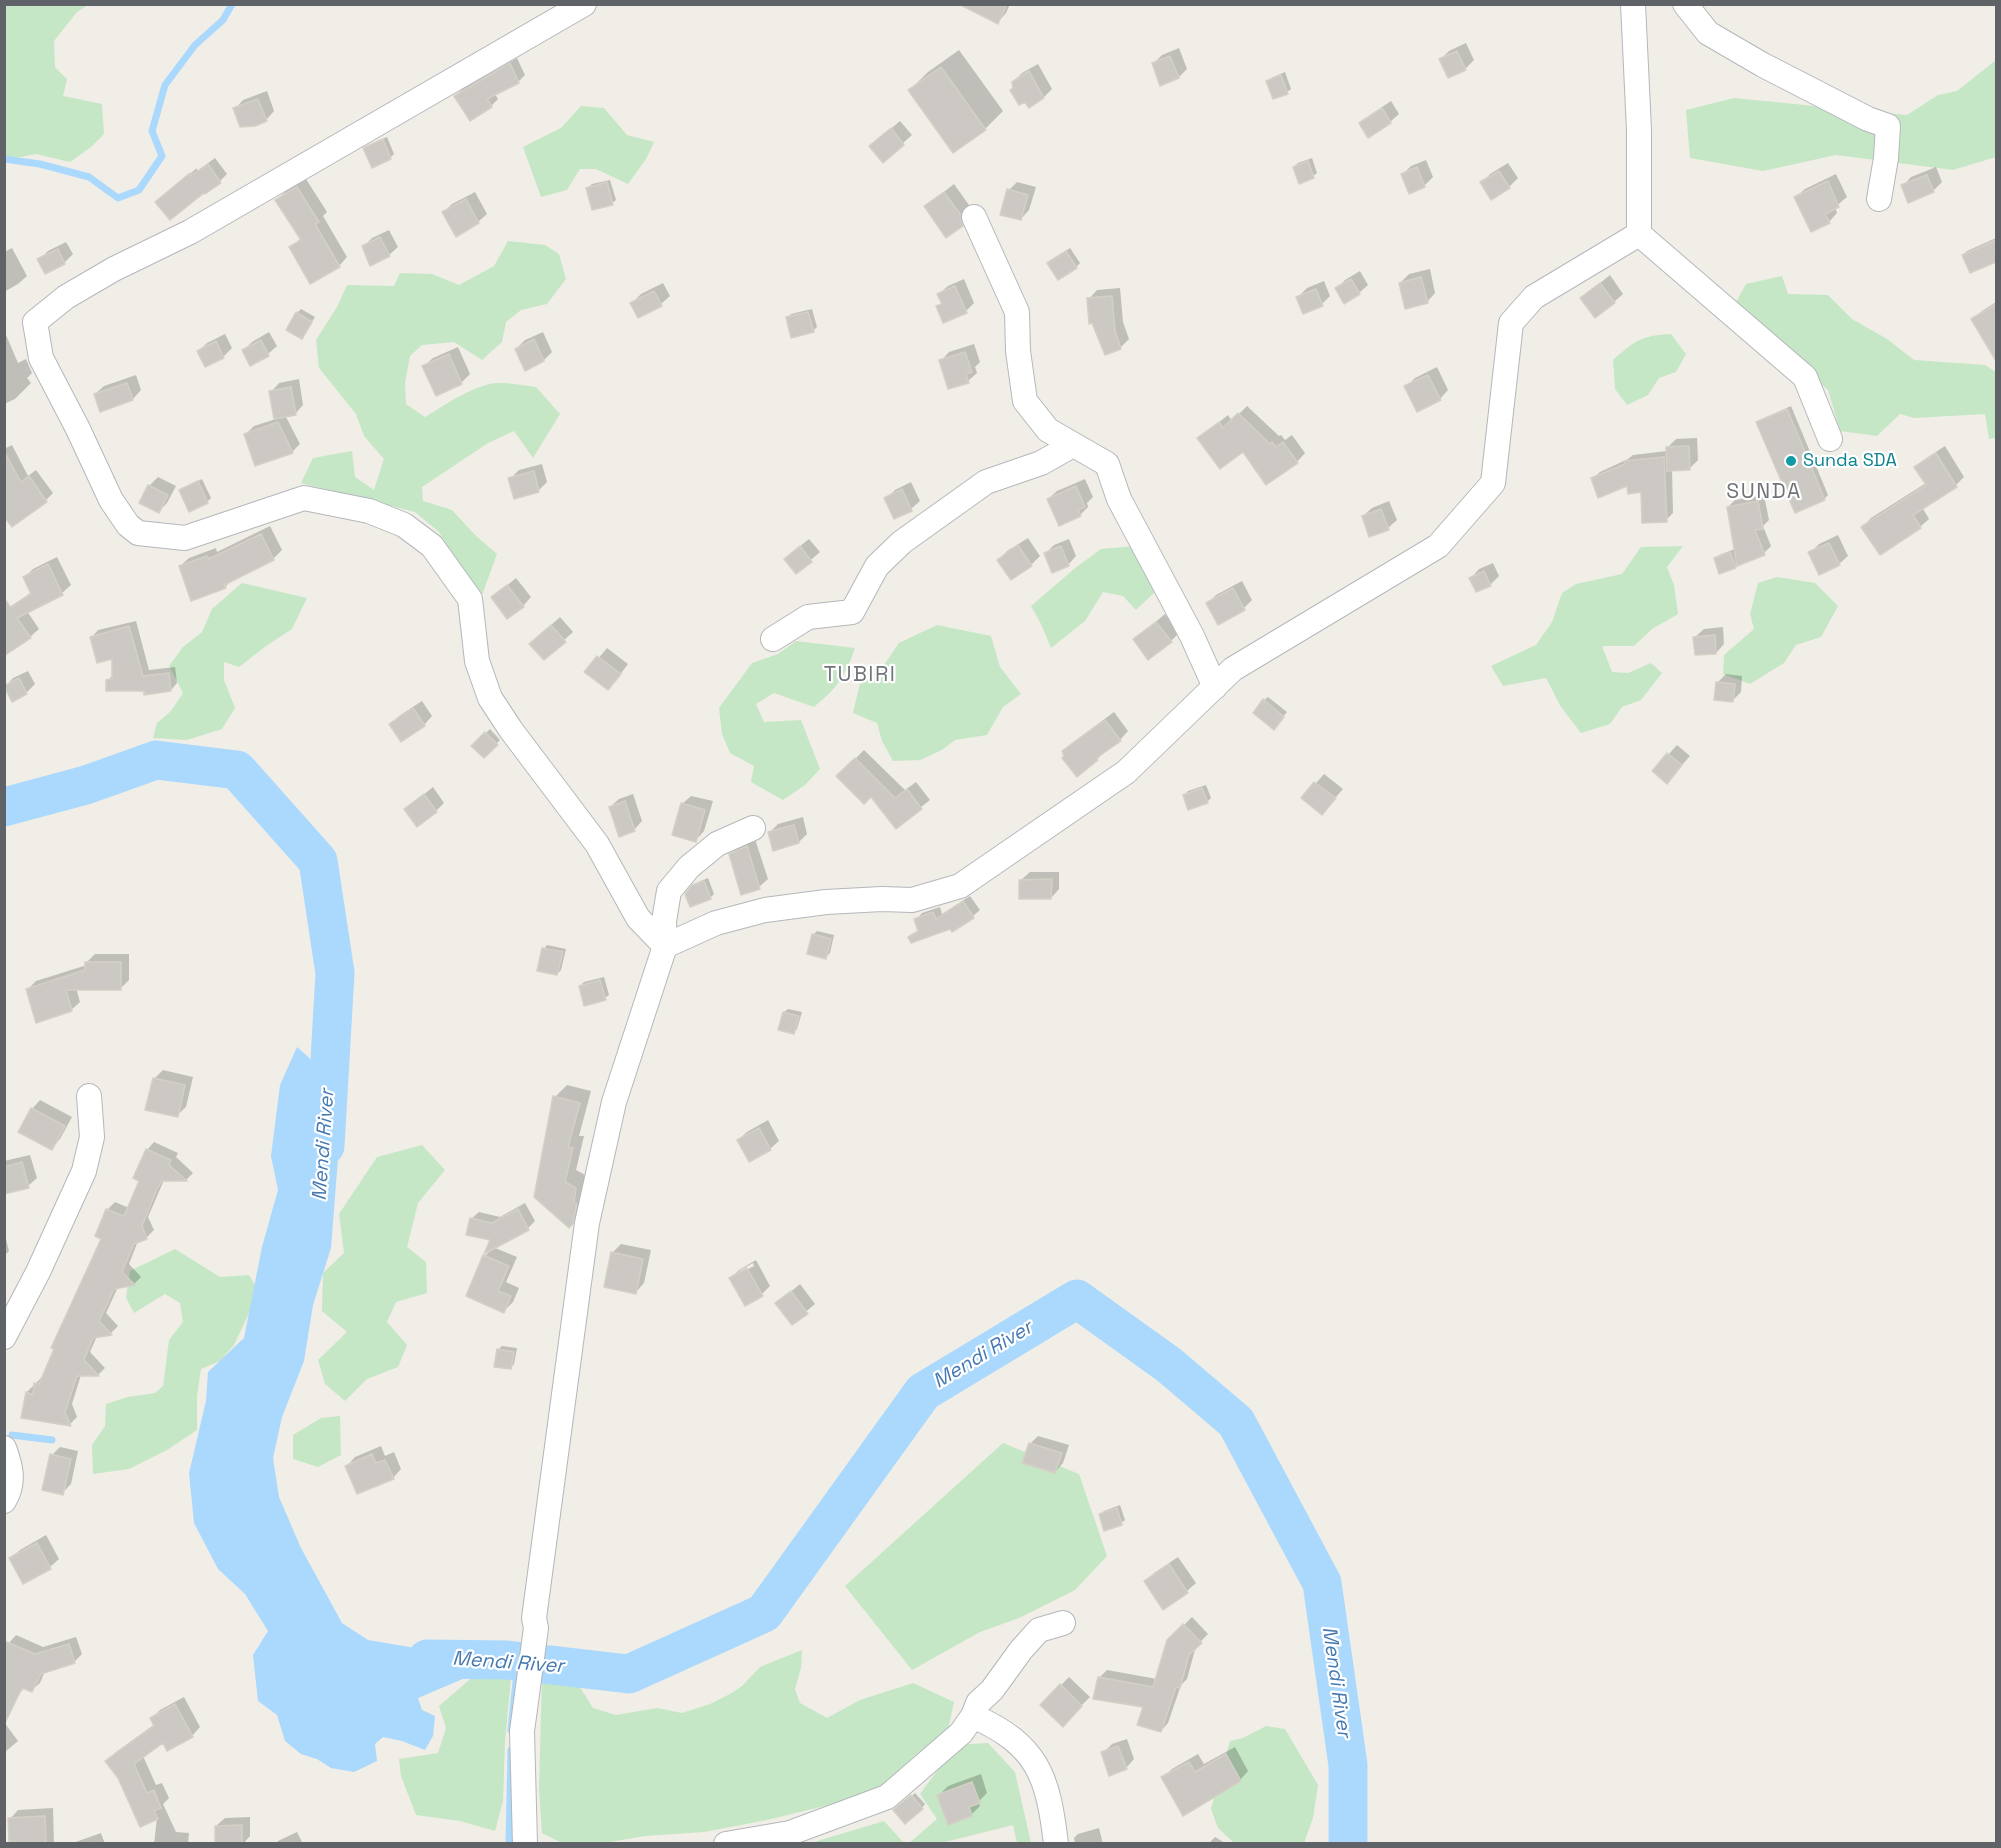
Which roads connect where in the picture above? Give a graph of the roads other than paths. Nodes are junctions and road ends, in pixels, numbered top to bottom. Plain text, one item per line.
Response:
1 (584, 4) edge
2 (1633, 4) edge
3 (1685, 4) edge
4 (1879, 199) dead end
5 (974, 217) dead end
6 (1639, 234) junction
7 (1830, 439) dead end
8 (1073, 445) junction
9 (773, 639) dead end
10 (1215, 687) junction
11 (753, 828) dead end
12 (664, 946) junction
13 (89, 1096) dead end
14 (4, 1337) edge
15 (4, 1448) edge
16 (4, 1501) edge
17 (1063, 1623) dead end
18 (974, 1716) junction
19 (525, 1844) edge
20 (726, 1844) edge
21 (1056, 1844) edge

1 - 12 street
2 - 6 street
3 - 4 street
5 - 8 street
6 - 7 street
6 - 10 street
8 - 9 street
8 - 10 street
10 - 12 street
11 - 12 street
12 - 19 street
13 - 14 street
15 - 16 street
17 - 18 street
18 - 20 street
18 - 21 street

